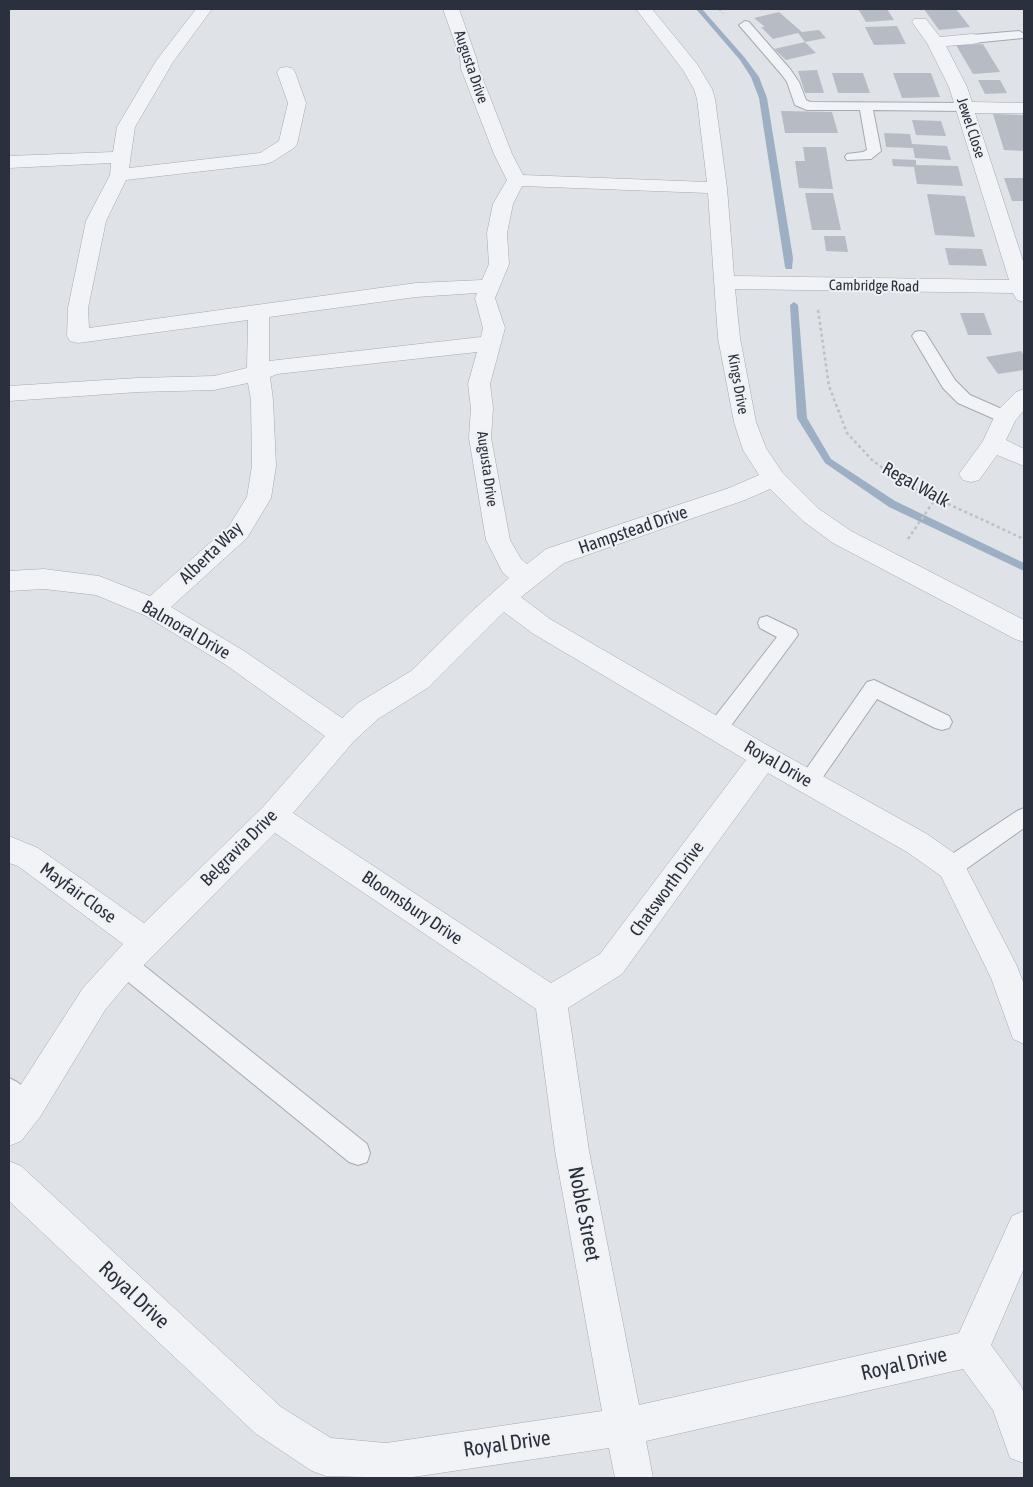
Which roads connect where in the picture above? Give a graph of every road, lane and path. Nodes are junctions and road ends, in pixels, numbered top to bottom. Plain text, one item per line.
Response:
1 (204, 9) edge
2 (451, 9) edge
3 (644, 9) edge
4 (719, 9) edge
5 (723, 13) dead end
6 (920, 22) dead end
7 (745, 25) dead end
8 (1020, 35) dead end
9 (972, 39) joint
10 (935, 42) junction
11 (286, 72) dead end
12 (866, 106) junction
13 (964, 106) junction
14 (1024, 108) edge
15 (852, 157) dead end
16 (9, 162) edge
17 (120, 166) junction
18 (516, 180) junction
19 (717, 188) junction
20 (726, 282) junction
21 (814, 284) junction
22 (489, 286) junction
23 (1023, 291) edge
24 (259, 311) junction
25 (920, 336) dead end
26 (491, 343) junction
27 (258, 373) junction
28 (9, 394) edge
29 (1024, 397) edge
30 (1005, 417) junction
31 (993, 444) junction
32 (1024, 458) edge
33 (971, 474) dead end
34 (774, 478) junction
35 (936, 498) junction
36 (914, 530) dead end
37 (1024, 539) edge
38 (526, 578) junction
39 (9, 581) edge
40 (503, 598) junction
41 (153, 608) junction
42 (767, 623) dead end
43 (1024, 632) edge
44 (942, 722) dead end
45 (717, 728) junction
46 (343, 734) junction
47 (764, 757) junction
48 (809, 781) junction
49 (273, 816) junction
50 (1024, 816) edge
51 (9, 849) edge
52 (951, 867) junction
53 (145, 942) junction
54 (124, 964) junction
55 (1015, 972) edge
56 (550, 1001) junction
57 (1024, 1028) edge
58 (19, 1098) edge
59 (9, 1129) edge
60 (358, 1153) dead end
61 (9, 1178) edge
62 (1024, 1228) edge
63 (971, 1349) junction
64 (624, 1427) junction
65 (1024, 1444) edge
66 (323, 1468) edge
67 (634, 1478) edge

1 - 17 street
2 - 18 street, Augusta Drive
3 - 19 street, Kings Drive
4 - 5 path
6 - 10 street, Jewel Close
7 - 12 lane
8 - 9 lane
9 - 10 street
10 - 13 street, Jewel Close
11 - 17 street
12 - 13 lane
12 - 15 lane
13 - 14 street
13 - 23 street, Jewel Close
16 - 17 street
17 - 24 street
18 - 19 street
18 - 22 street, Augusta Drive
19 - 20 street, Kings Drive
20 - 21 street, Cambridge Road
20 - 34 street, Kings Drive
21 - 23 street, Cambridge Road
21 - 35 path, Regal Walk
22 - 24 street
22 - 26 street, Augusta Drive
24 - 27 street, Alberta Way
25 - 30 lane
26 - 27 street
26 - 38 street, Augusta Drive
27 - 28 street
27 - 41 street, Alberta Way
29 - 30 street
30 - 31 street
31 - 32 street
31 - 33 street
34 - 38 street, Hampstead Drive
34 - 43 street, Kings Drive
35 - 36 path
35 - 37 path, Regal Walk
38 - 40 street, Hampstead Drive
39 - 41 street, Balmoral Drive
40 - 45 street, Royal Drive
40 - 46 street, Belgravia Drive
41 - 46 street, Balmoral Drive
42 - 45 lane
44 - 48 lane
45 - 47 street, Royal Drive
46 - 49 street, Belgravia Drive
47 - 48 street, Royal Drive
47 - 56 street, Chatsworth Drive
48 - 52 street, Royal Drive
49 - 53 street, Belgravia Drive
49 - 56 street, Bloomsbury Drive
50 - 52 lane
51 - 53 street, Mayfair Close
52 - 55 street, Royal Drive
53 - 54 street, Belgravia Drive
54 - 58 street, Belgravia Drive
54 - 60 lane
55 - 57 street, Royal Drive
56 - 64 street, Noble Street
58 - 59 street, Belgravia Drive
61 - 66 street, Royal Drive
62 - 63 street, Royal Drive
63 - 64 street, Royal Drive
63 - 65 street
64 - 66 street, Royal Drive
64 - 67 street, Noble Street

